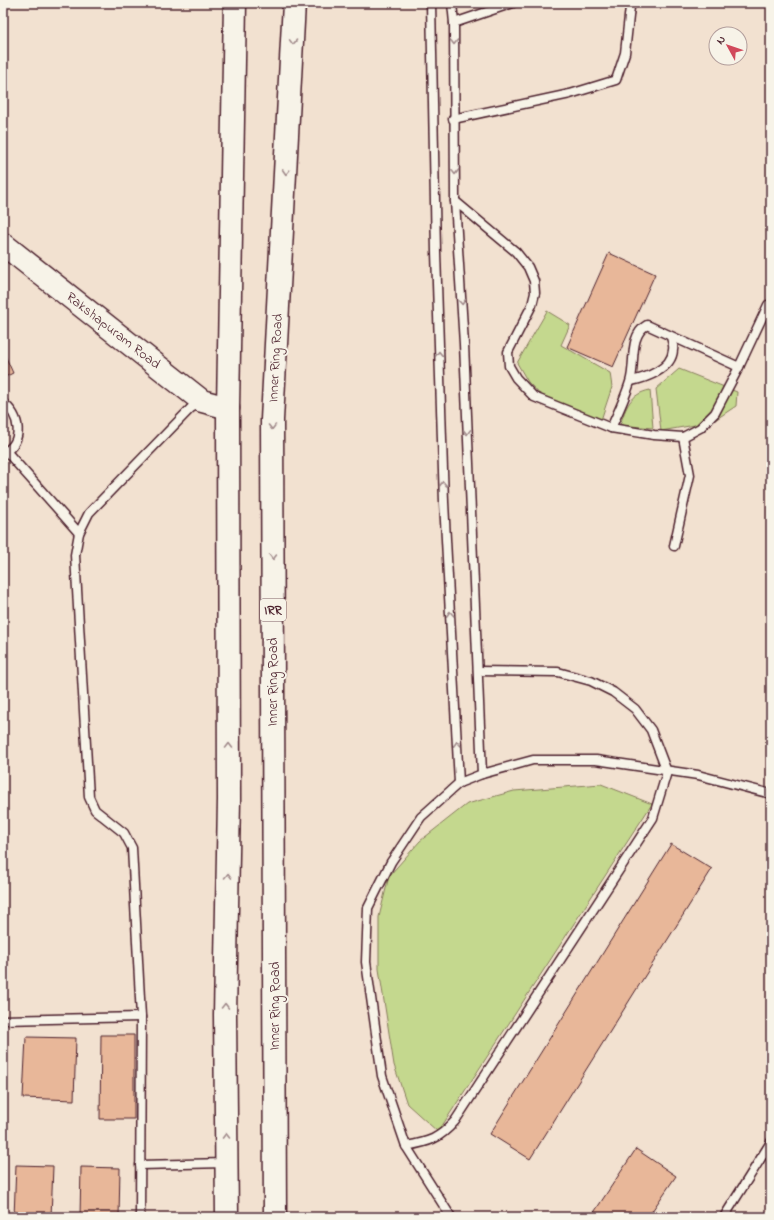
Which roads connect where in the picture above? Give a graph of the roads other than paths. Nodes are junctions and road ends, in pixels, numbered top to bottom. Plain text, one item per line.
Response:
1 (235, 3) edge
2 (294, 3) edge
3 (431, 3) edge
4 (452, 3) edge
5 (513, 3) edge
6 (628, 3) edge
7 (454, 23) junction
8 (453, 118) junction
9 (455, 201) junction
10 (3, 244) edge
11 (768, 305) dead end
12 (672, 338) junction
13 (739, 367) junction
14 (631, 381) junction
15 (202, 401) junction
16 (3, 403) edge
17 (228, 408) junction
18 (611, 428) junction
19 (683, 437) junction
20 (5, 452) edge
21 (79, 533) junction
22 (674, 546) dead end
23 (478, 671) junction
24 (667, 772) junction
25 (482, 774) junction
26 (459, 783) junction
27 (771, 794) edge
28 (141, 1017) junction
29 (3, 1020) edge
30 (771, 1142) edge
31 (406, 1146) junction
32 (227, 1163) junction
33 (140, 1165) junction
34 (140, 1217) edge
35 (227, 1217) edge
36 (275, 1217) edge
37 (451, 1217) edge
38 (724, 1217) edge

1 - 17 main road
2 -> 36 main road, Inner Ring Road / IRR
26 -> 3 lane
4 - 7 lane
5 - 7 lane
6 - 8 lane
7 -> 8 lane
8 -> 9 lane
9 - 18 lane
9 -> 23 lane
10 - 15 main road, Rakshapuram Road
11 - 13 lane
12 - 13 lane
12 - 14 lane
12 - 14 lane
13 - 19 lane
14 - 18 lane
15 - 17 main road, Rakshapuram Road
15 - 21 lane
16 - 20 lane
32 -> 17 main road
18 - 19 lane
19 - 22 lane
20 - 21 lane
21 - 28 lane
23 - 24 lane
23 - 25 lane
24 - 25 lane
24 - 27 lane
24 - 31 lane
25 - 26 lane
26 - 31 lane
28 - 29 lane
28 - 33 lane
30 - 38 lane
31 - 37 lane
32 - 33 lane
32 - 35 main road
33 - 34 lane

